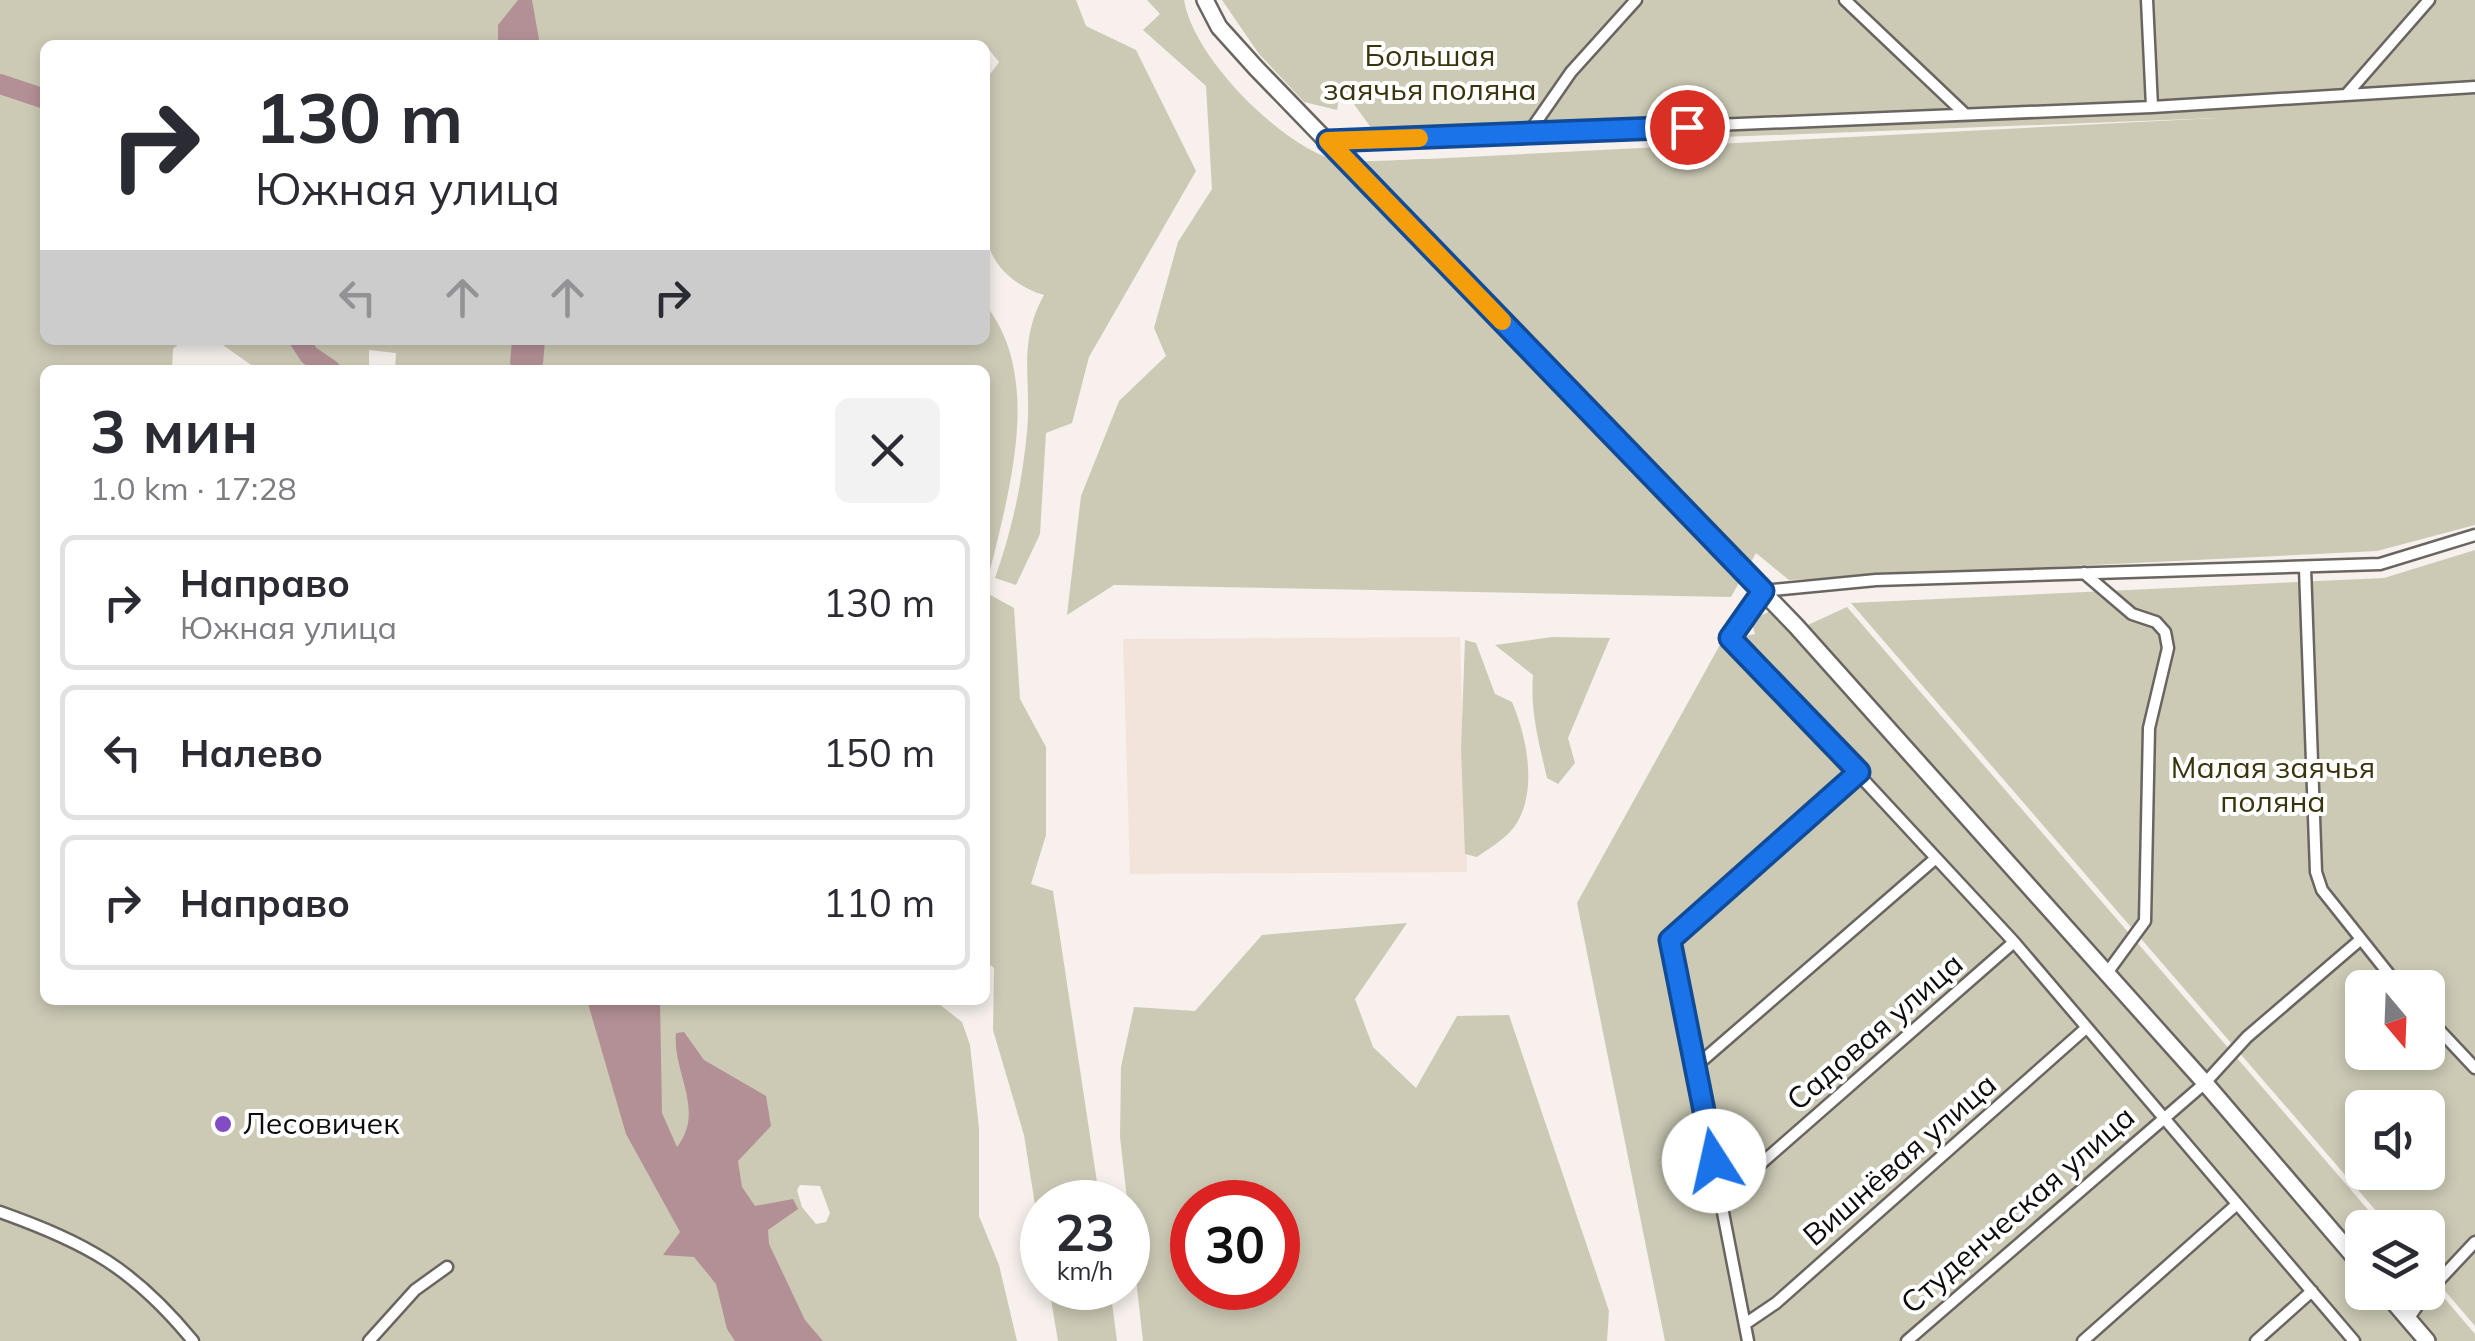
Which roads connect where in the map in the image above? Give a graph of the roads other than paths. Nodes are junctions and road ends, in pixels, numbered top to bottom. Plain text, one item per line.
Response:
1 (1204, 0) edge
2 (1636, 0) edge
3 (1844, 0) edge
4 (2147, 0) edge
5 (2429, 0) edge
6 (2475, 87) edge
7 (2346, 96) junction
8 (2152, 107) junction
9 (1965, 114) junction
10 (1528, 134) junction
11 (1328, 141) junction
12 (2475, 535) edge
13 (2305, 568) junction
14 (2084, 572) junction
15 (1763, 591) junction
16 (1859, 772) junction
17 (1936, 858) junction
18 (2360, 940) junction
19 (2014, 942) junction
20 (2385, 970) edge
21 (2107, 973) junction
22 (2084, 1030) junction
23 (2445, 1036) edge
24 (1696, 1066) junction
25 (2475, 1068) edge
26 (2205, 1083) junction
27 (2162, 1117) junction
28 (1720, 1193) junction
29 (2236, 1206) junction
30 (0, 1212) edge
31 (2475, 1242) edge
32 (2345, 1246) edge
33 (447, 1267) dead end
34 (2445, 1273) edge
35 (2312, 1291) junction
36 (2400, 1310) edge
37 (2414, 1310) edge
38 (2408, 1319) junction
39 (1745, 1324) junction
40 (193, 1341) edge
41 (369, 1341) edge
42 (1748, 1341) edge
43 (1908, 1341) edge
44 (2083, 1341) edge
45 (2256, 1341) edge
46 (2354, 1341) edge
47 (2427, 1341) edge

1 - 11 street
2 - 10 street
3 - 9 street
4 - 8 street
5 - 7 street
6 - 7 street
7 - 8 street
8 - 9 street
9 - 10 street
10 - 11 street
11 - 15 street
12 - 13 street
13 - 14 street
13 - 18 street
14 - 15 street
14 - 21 street
15 - 16 street
15 - 21 street
16 - 17 street
16 - 24 street
17 - 19 street
17 - 24 street
18 - 20 street
18 - 26 street, Студенческая улица
19 - 22 street
19 - 28 street, Садовая улица
21 - 26 street
22 - 27 street
22 - 39 street, Вишнёвая улица
23 - 25 street
24 - 28 street
26 - 27 street, Студенческая улица
26 - 32 street
27 - 29 street
27 - 43 street, Студенческая улица
28 - 39 street
29 - 35 street
29 - 44 street
30 - 40 street
31 - 34 street
33 - 41 street
35 - 45 street
35 - 46 street
36 - 38 street
37 - 38 street
38 - 47 street
39 - 42 street

